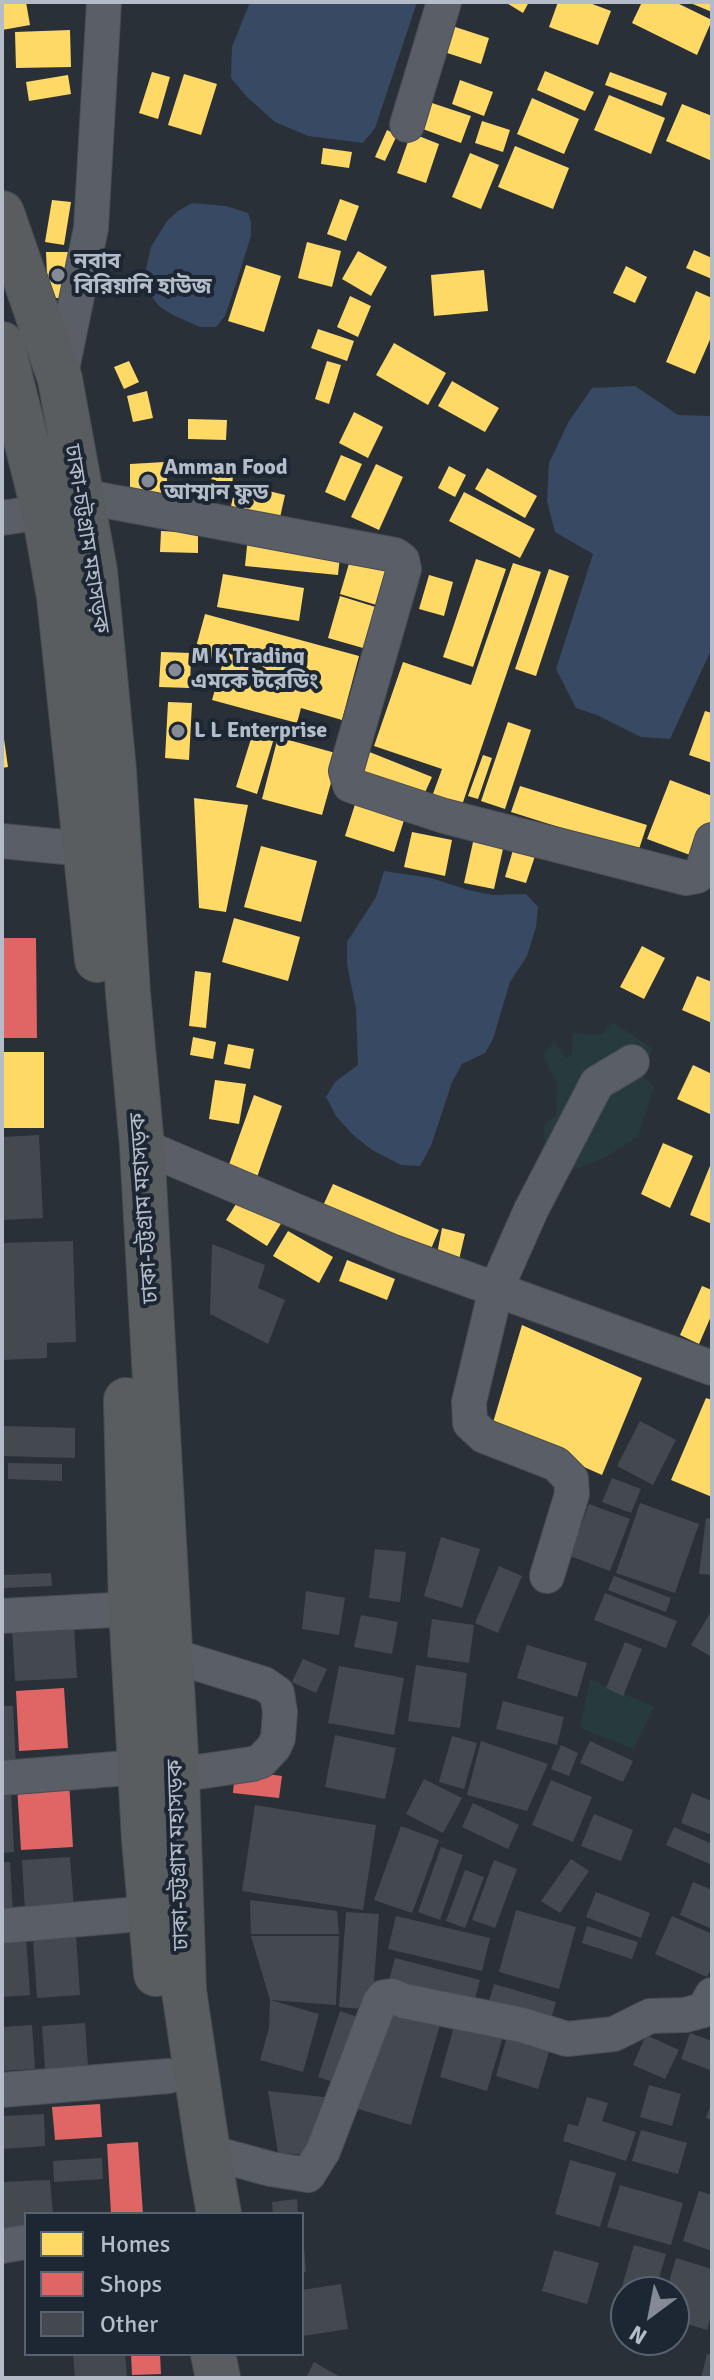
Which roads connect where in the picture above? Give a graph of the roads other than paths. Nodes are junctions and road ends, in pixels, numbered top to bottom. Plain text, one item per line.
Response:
1 (104, 2) edge
2 (444, 2) edge
3 (407, 125) dead end
4 (2, 213) edge
5 (2, 344) edge
6 (60, 379) junction
7 (42, 508) edge
8 (712, 840) edge
9 (2, 841) edge
10 (85, 849) junction
11 (632, 1062) dead end
12 (142, 1146) junction
13 (496, 1289) junction
14 (712, 1368) edge
15 (547, 1576) dead end
16 (131, 1609) junction
17 (2, 1616) edge
18 (170, 1655) junction
19 (158, 1771) junction
20 (2, 1778) edge
21 (151, 1913) junction
22 (2, 1926) edge
23 (712, 1995) edge
24 (169, 2076) junction
25 (2, 2090) edge
26 (208, 2152) junction
27 (189, 2212) edge
28 (219, 2212) edge
29 (24, 2242) edge
30 (2, 2246) edge
31 (213, 2356) edge
32 (244, 2356) edge
33 (218, 2378) edge
34 (248, 2378) edge

1 - 6 street
2 - 3 street
4 - 6 highway, ঢাকা-চট্টগ্রাম মহাসড়ক
5 - 7 highway, ঢাকা-চট্টগ্রাম মহাসড়ক
6 - 7 highway, ঢাকা-চট্টগ্রাম মহাসড়ক
7 - 8 street
7 - 10 highway, ঢাকা-চট্টগ্রাম মহাসড়ক
7 - 12 highway, ঢাকা-চট্টগ্রাম মহাসড়ক
9 - 10 street
10 - 16 highway, ঢাকা-চট্টগ্রাম মহাসড়ক
11 - 13 street
12 - 13 street
12 - 18 highway, ঢাকা-চট্টগ্রাম মহাসড়ক
13 - 14 street
13 - 15 street
16 - 17 street
16 - 19 highway, ঢাকা-চট্টগ্রাম মহাসড়ক
18 - 19 highway, ঢাকা-চট্টগ্রাম মহাসড়ক
18 - 19 street
19 - 20 street
19 - 21 highway, ঢাকা-চট্টগ্রাম মহাসড়ক
19 - 26 highway, ঢাকা-চট্টগ্রাম মহাসড়ক
21 - 22 street
21 - 24 highway, ঢাকা-চট্টগ্রাম মহাসড়ক
23 - 26 street
24 - 25 street
24 - 27 highway, ঢাকা-চট্টগ্রাম মহাসড়ক
26 - 28 highway, ঢাকা-চট্টগ্রাম মহাসড়ক
29 - 30 street
31 - 33 highway
32 - 34 highway

